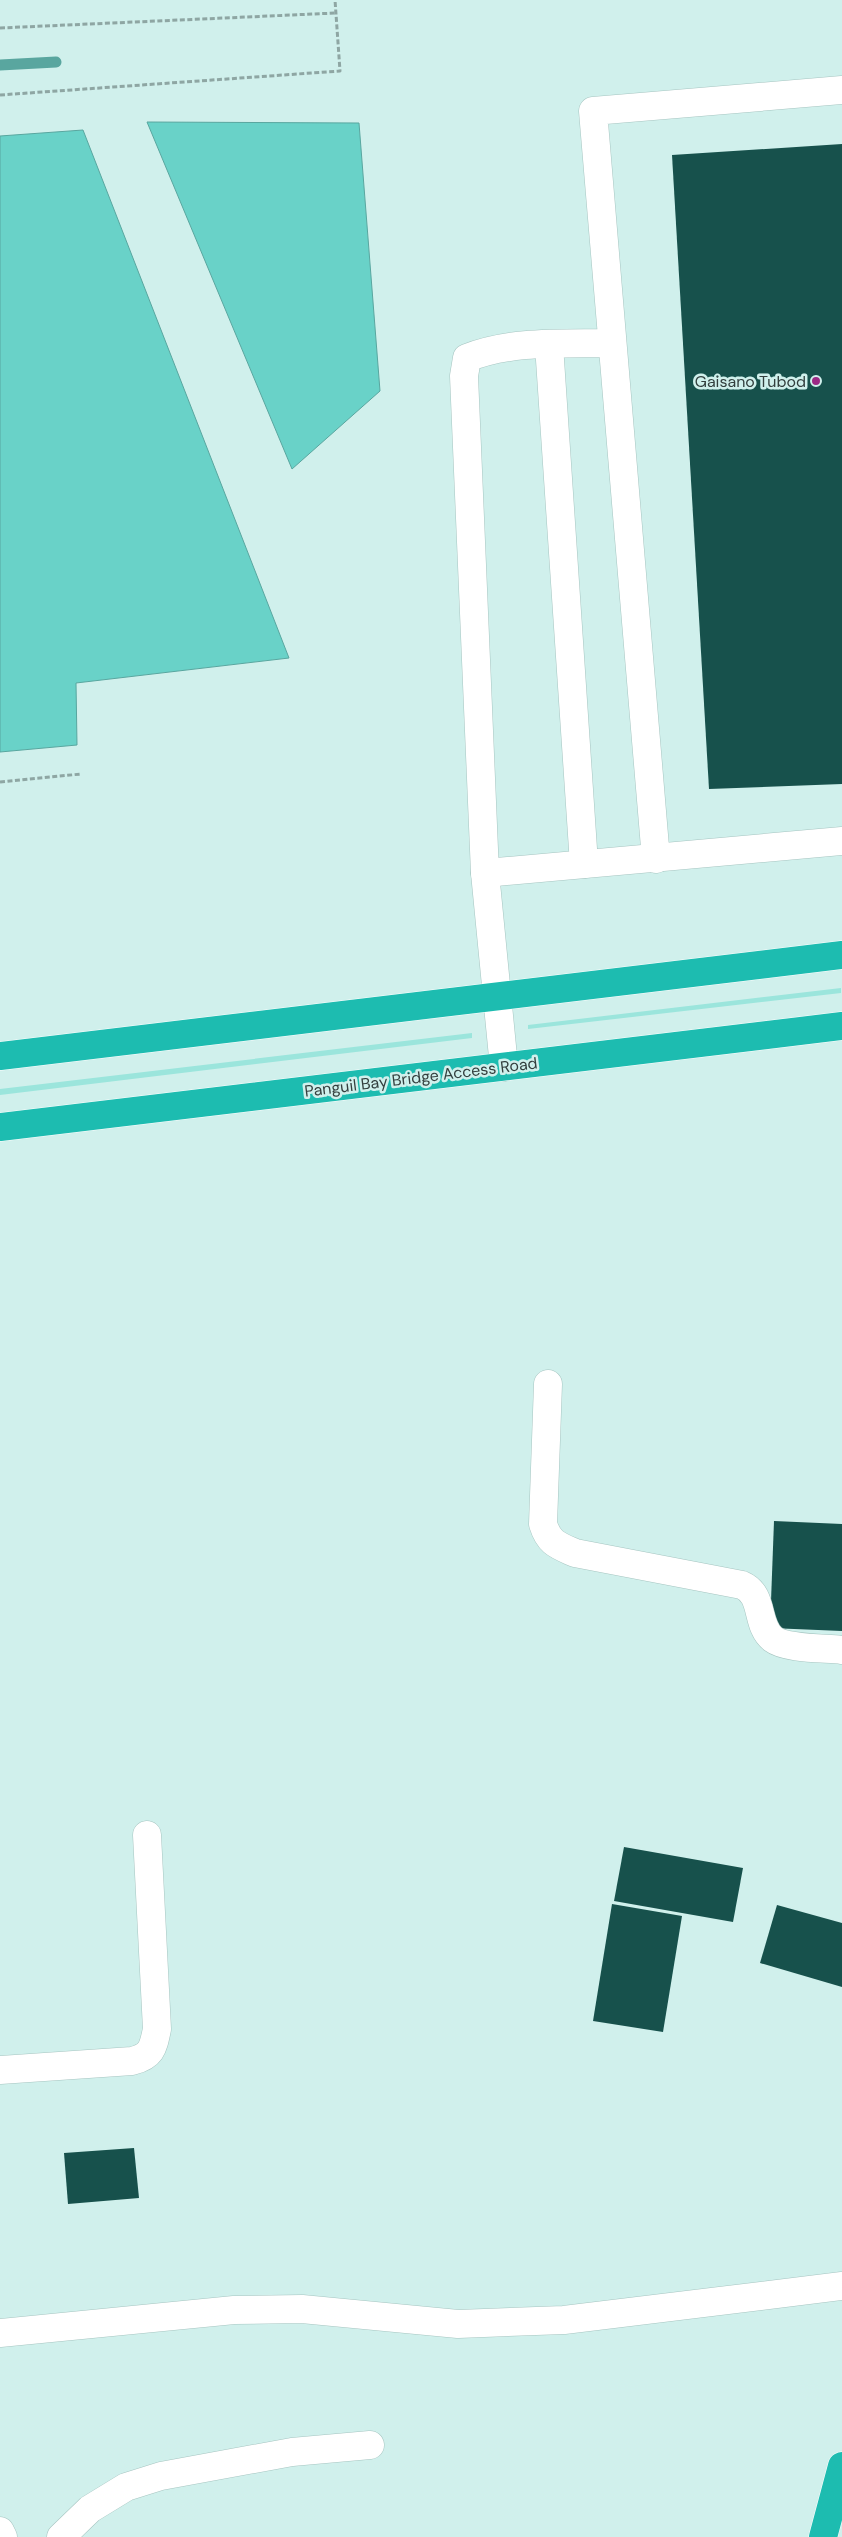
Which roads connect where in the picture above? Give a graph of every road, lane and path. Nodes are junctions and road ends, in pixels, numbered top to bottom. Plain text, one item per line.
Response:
1 (335, 0) edge
2 (336, 13) junction
3 (0, 28) edge
4 (842, 90) edge
5 (0, 95) edge
6 (612, 343) junction
7 (549, 345) junction
8 (81, 774) dead end
9 (0, 782) edge
10 (842, 841) edge
11 (656, 859) junction
12 (584, 864) junction
13 (485, 873) junction
14 (842, 955) edge
15 (496, 996) junction
16 (842, 1026) edge
17 (0, 1056) edge
18 (504, 1067) junction
19 (0, 1127) edge
20 (548, 1384) dead end
21 (842, 1650) edge
22 (147, 1835) dead end
23 (0, 2070) edge
24 (842, 2286) edge
25 (0, 2333) edge
26 (370, 2445) dead end
27 (842, 2466) edge
28 (0, 2531) edge
29 (3, 2537) edge
30 (61, 2537) edge
31 (823, 2537) edge

1 - 2 path
2 - 3 path
2 - 5 path
4 - 6 street
6 - 7 street
6 - 11 street
7 - 12 street
7 - 13 street
8 - 9 path
10 - 11 street
11 - 12 street
12 - 13 street
13 - 15 street
14 - 15 highway
15 - 17 highway
15 - 18 street
16 - 18 highway, Panguil Bay Bridge Access Road
18 - 19 highway, Panguil Bay Bridge Access Road
20 - 21 street
22 - 23 street
24 - 25 street
26 - 30 street
27 - 31 highway
28 - 29 street

